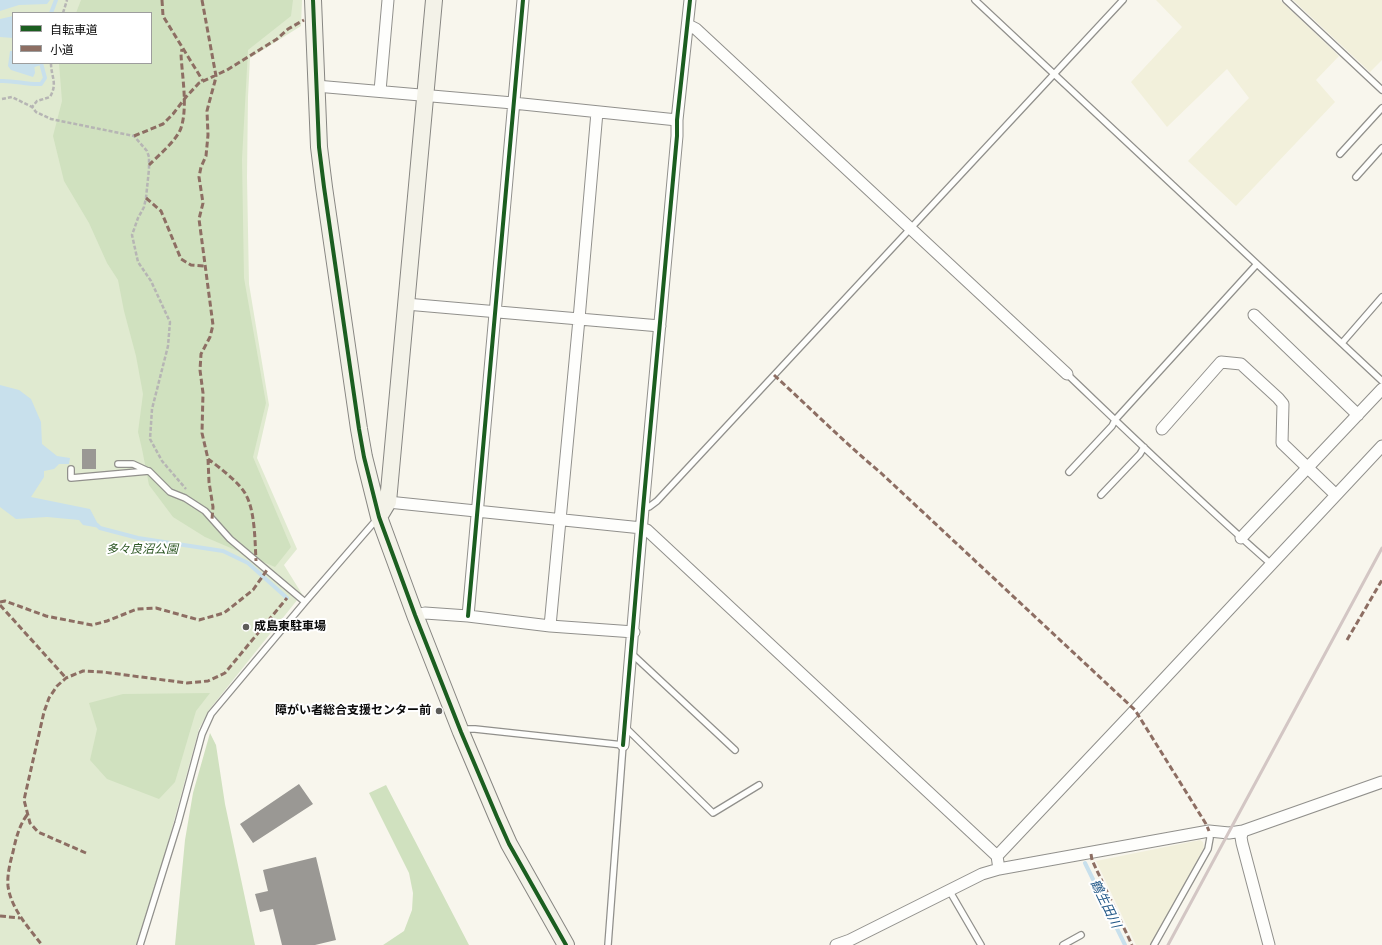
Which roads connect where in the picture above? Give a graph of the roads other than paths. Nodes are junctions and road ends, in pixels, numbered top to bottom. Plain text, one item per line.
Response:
1 (314, 0) edge
2 (388, 0) edge
3 (434, 0) edge
4 (523, 0) edge
5 (690, 0) edge
6 (975, 0) edge
7 (1123, 0) edge
8 (1286, 0) edge
9 (688, 25) junction
10 (1055, 74) junction
11 (316, 86) junction
12 (1382, 90) edge
13 (380, 91) junction
14 (425, 95) junction
15 (513, 103) junction
16 (1382, 108) edge
17 (597, 112) junction
18 (677, 120) junction
19 (1382, 148) edge
20 (1340, 154) dead end
21 (1356, 177) dead end
22 (910, 229) junction
23 (1257, 264) junction
24 (1382, 297) edge
25 (406, 304) junction
26 (496, 312) junction
27 (1254, 315) dead end
28 (579, 319) junction
29 (660, 326) junction
30 (1342, 343) junction
31 (1067, 374) joint
32 (1382, 381) edge
33 (1382, 389) edge
34 (1358, 415) junction
35 (1115, 420) junction
36 (1162, 429) dead end
37 (1382, 446) edge
38 (1144, 447) junction
39 (118, 464) dead end
40 (1308, 468) junction
41 (71, 469) dead end
42 (149, 471) junction
43 (1069, 472) dead end
44 (1100, 495) dead end
45 (1336, 495) junction
46 (388, 502) junction
47 (643, 509) junction
48 (477, 511) junction
49 (379, 517) junction
50 (560, 519) junction
51 (642, 528) junction
52 (1241, 538) junction
53 (1271, 564) junction
54 (305, 602) junction
55 (415, 615) junction
56 (468, 616) junction
57 (550, 626) junction
58 (634, 632) junction
59 (632, 654) junction
60 (625, 727) junction
61 (461, 732) junction
62 (623, 744) junction
63 (735, 750) dead end
64 (1382, 782) edge
65 (759, 785) dead end
66 (1209, 831) junction
67 (1243, 831) junction
68 (997, 856) junction
69 (999, 869) junction
70 (949, 890) junction
71 (1081, 935) dead end
72 (140, 945) edge
73 (566, 945) edge
74 (608, 945) edge
75 (836, 945) edge
76 (981, 945) edge
77 (1063, 945) edge
78 (1154, 945) edge
79 (1269, 945) edge

1 - 11 street
2 - 13 street
3 - 14 street
4 - 15 street
5 - 9 street
6 - 10 lane
7 - 10 lane
8 - 12 lane
9 - 18 street
9 - 22 street
10 - 22 lane
10 - 23 lane
11 - 13 street
11 - 49 street
13 - 14 street
14 - 15 street
14 - 25 street
15 - 17 street
15 - 26 street
16 - 20 lane
17 - 18 street
17 - 28 street
18 - 29 street
19 - 21 lane
22 - 31 street
22 - 47 lane
23 - 30 lane
23 - 35 lane
24 - 30 lane
25 - 26 street
25 - 46 street
26 - 28 street
26 - 48 street
27 - 34 street
28 - 29 street
28 - 50 street
29 - 47 street
30 - 32 lane
31 - 35 lane
33 - 34 street
34 - 40 street
35 - 38 lane
35 - 43 lane
36 - 40 street
37 - 45 street
38 - 44 lane
38 - 52 lane
39 - 42 lane
40 - 45 street
40 - 52 street
41 - 42 lane
42 - 54 lane
45 - 53 street
46 - 48 street
46 - 49 street
47 - 51 street
48 - 50 street
48 - 56 street
49 - 54 lane
49 - 55 street
50 - 51 street
50 - 57 street
51 - 58 street
51 - 68 street
52 - 53 lane
53 - 68 street
54 - 72 lane
55 - 56 street
55 - 61 street
56 - 57 street
57 - 58 street
58 - 59 street
59 - 60 street
59 - 63 lane
60 - 62 street
60 - 65 lane
61 - 62 lane
61 - 73 street
62 - 74 lane
64 - 67 street
66 - 67 street
66 - 69 street
66 - 78 lane
67 - 79 street
68 - 69 street
69 - 70 street
70 - 75 street
70 - 76 lane
71 - 77 lane

